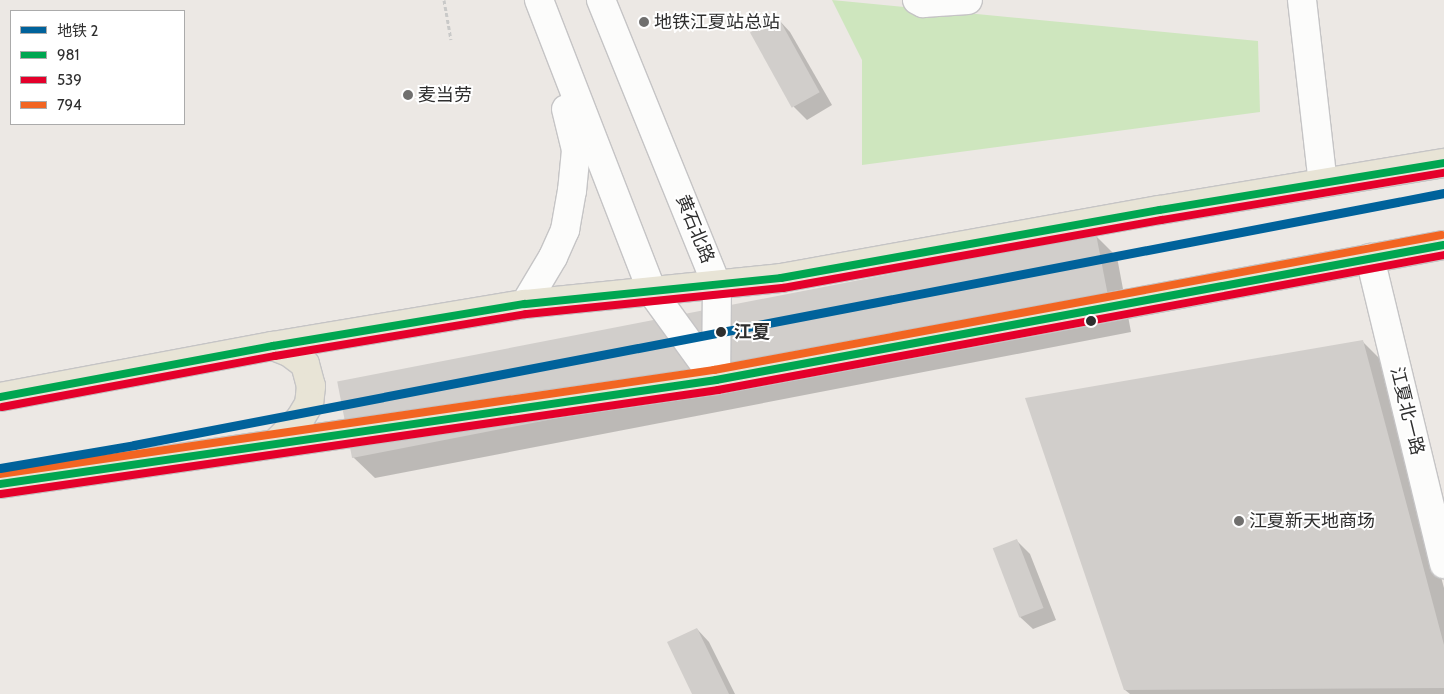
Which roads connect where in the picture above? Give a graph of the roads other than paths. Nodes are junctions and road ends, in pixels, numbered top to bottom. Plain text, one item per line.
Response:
1 (601, 0) edge
2 (917, 0) edge
3 (968, 0) edge
4 (1302, 0) edge
5 (541, 4) edge
6 (1444, 163) edge
7 (1323, 183) junction
8 (1444, 244) edge
9 (1370, 258) junction
10 (717, 285) junction
11 (652, 292) junction
12 (525, 304) junction
13 (274, 346) junction
14 (716, 380) junction
15 (0, 397) edge
16 (276, 444) junction
17 (0, 484) edge
18 (1444, 564) edge

1 - 10 street, 黄石北路
2 - 3 street
4 - 7 street
5 - 11 street
5 - 12 street
6 - 7 main road
7 - 10 main road
8 - 9 main road
9 - 14 main road
9 - 18 street, 江夏北一路
10 - 11 main road
10 - 14 street, 黄石北路
11 - 12 main road
11 - 14 street
12 - 13 main road
13 - 15 main road
13 - 16 main road
14 - 16 main road
16 - 17 main road

